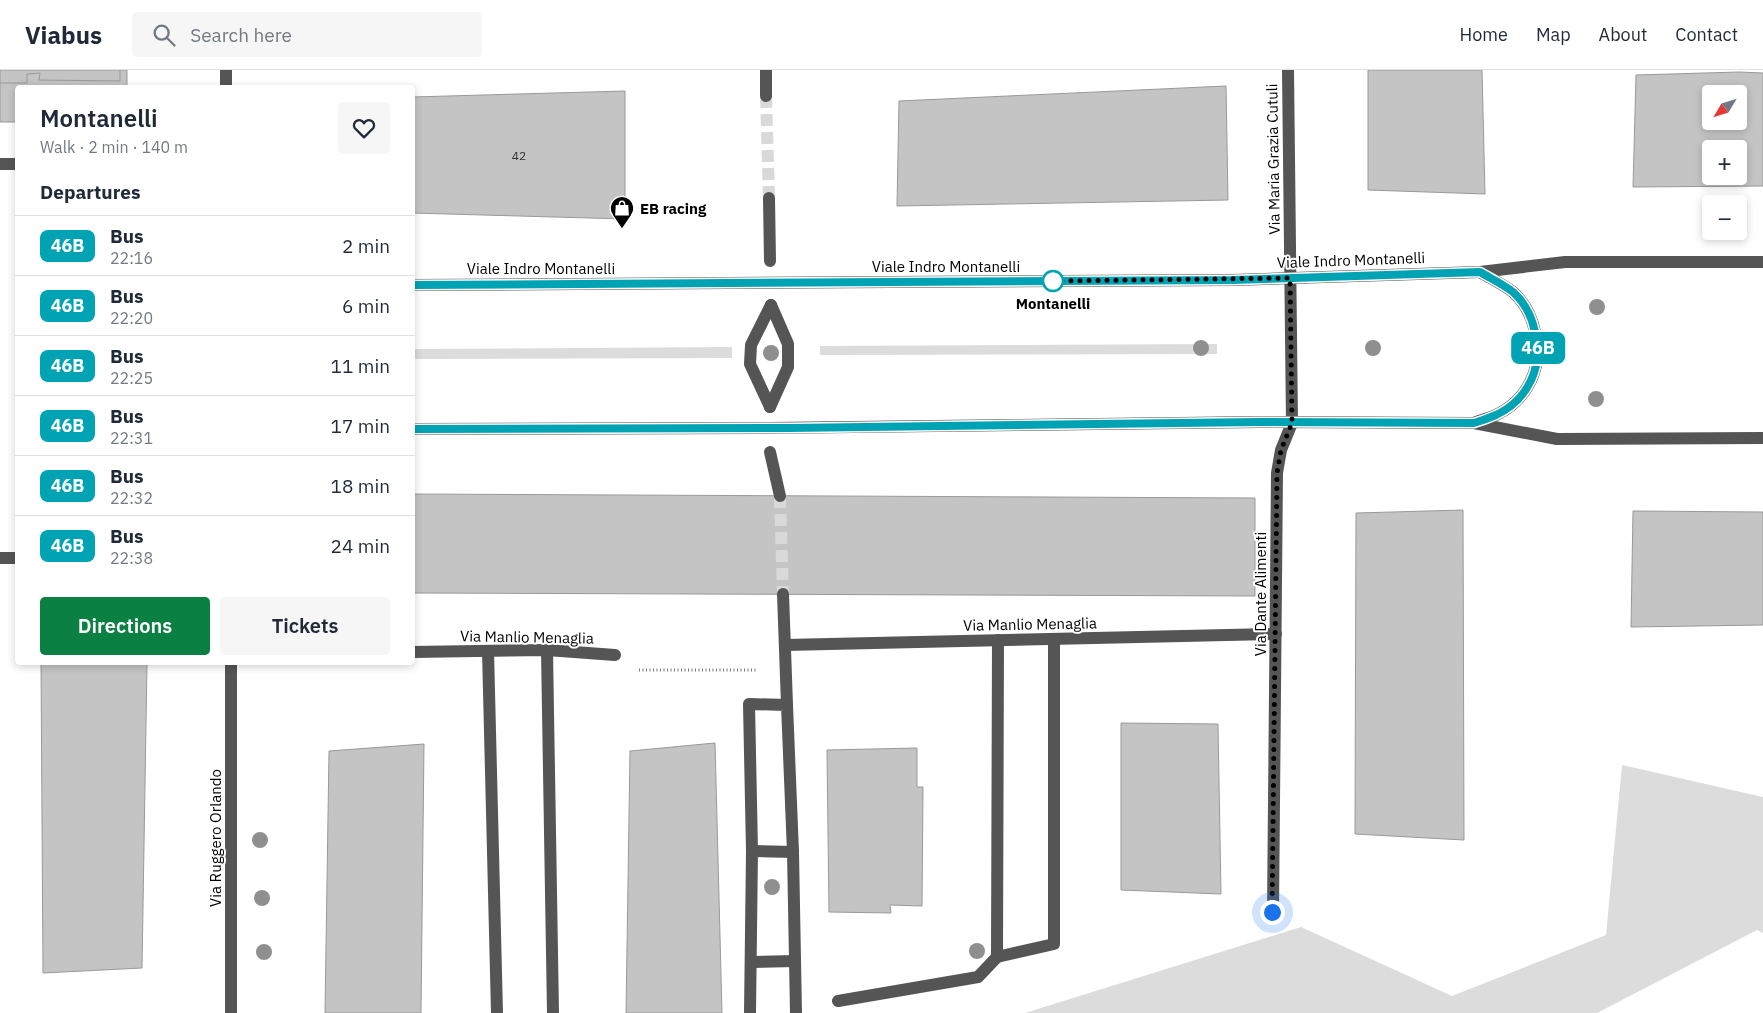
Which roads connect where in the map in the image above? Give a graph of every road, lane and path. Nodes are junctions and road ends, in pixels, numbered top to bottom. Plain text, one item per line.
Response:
1 (226, 70) edge
2 (766, 70) edge
3 (1288, 70) edge
4 (226, 85) edge
5 (766, 96) tunnel mouth
6 (0, 164) edge
7 (15, 164) edge
8 (769, 198) tunnel mouth
9 (770, 261) dead end
10 (1763, 262) edge
11 (1480, 272) junction
12 (1290, 278) junction
13 (415, 285) edge
14 (771, 305) joint
15 (1292, 423) junction
16 (1474, 423) junction
17 (415, 429) edge
18 (1763, 438) edge
19 (770, 452) dead end
20 (780, 496) tunnel mouth
21 (0, 558) edge
22 (15, 558) edge
23 (783, 594) tunnel mouth
24 (1276, 634) junction
25 (998, 640) junction
26 (1054, 640) junction
27 (785, 645) junction
28 (547, 650) junction
29 (488, 651) junction
30 (415, 652) edge
31 (615, 655) joint
32 (231, 665) edge
33 (785, 670) junction
34 (787, 705) junction
35 (752, 851) junction
36 (793, 852) junction
37 (1272, 912) dead end
38 (997, 957) junction
39 (795, 961) junction
40 (751, 962) junction
41 (838, 1001) dead end
42 (231, 1013) edge
43 (497, 1013) edge
44 (552, 1013) edge
45 (750, 1013) edge
46 (796, 1013) edge

1 - 4 street
2 - 5 street
3 - 12 street, Via Maria Grazia Cutuli
6 - 7 street
8 - 9 street
10 - 11 street, Viale Indro Montanelli
11 - 12 street, Viale Indro Montanelli
11 - 16 street
12 - 13 street, Viale Indro Montanelli
12 - 15 street, Via Dante Alimenti
14 - 14 street
15 - 16 street
15 - 17 street
15 - 24 street, Via Dante Alimenti
16 - 18 street
19 - 20 street
21 - 22 street
23 - 27 street
24 - 26 street, Via Manlio Menaglia
24 - 37 street, Via Dante Alimenti
25 - 26 street, Via Manlio Menaglia
25 - 27 street, Via Manlio Menaglia
25 - 38 street
26 - 38 street
27 - 33 street
28 - 29 street, Via Manlio Menaglia
28 - 31 street, Via Manlio Menaglia
28 - 44 street
29 - 30 street, Via Manlio Menaglia
29 - 43 street
31 - 33 path
32 - 42 street, Via Ruggero Orlando
33 - 34 street
34 - 35 street
34 - 36 street
35 - 36 street
35 - 40 street
36 - 39 street
38 - 41 street
39 - 40 street
39 - 46 street
40 - 45 street

